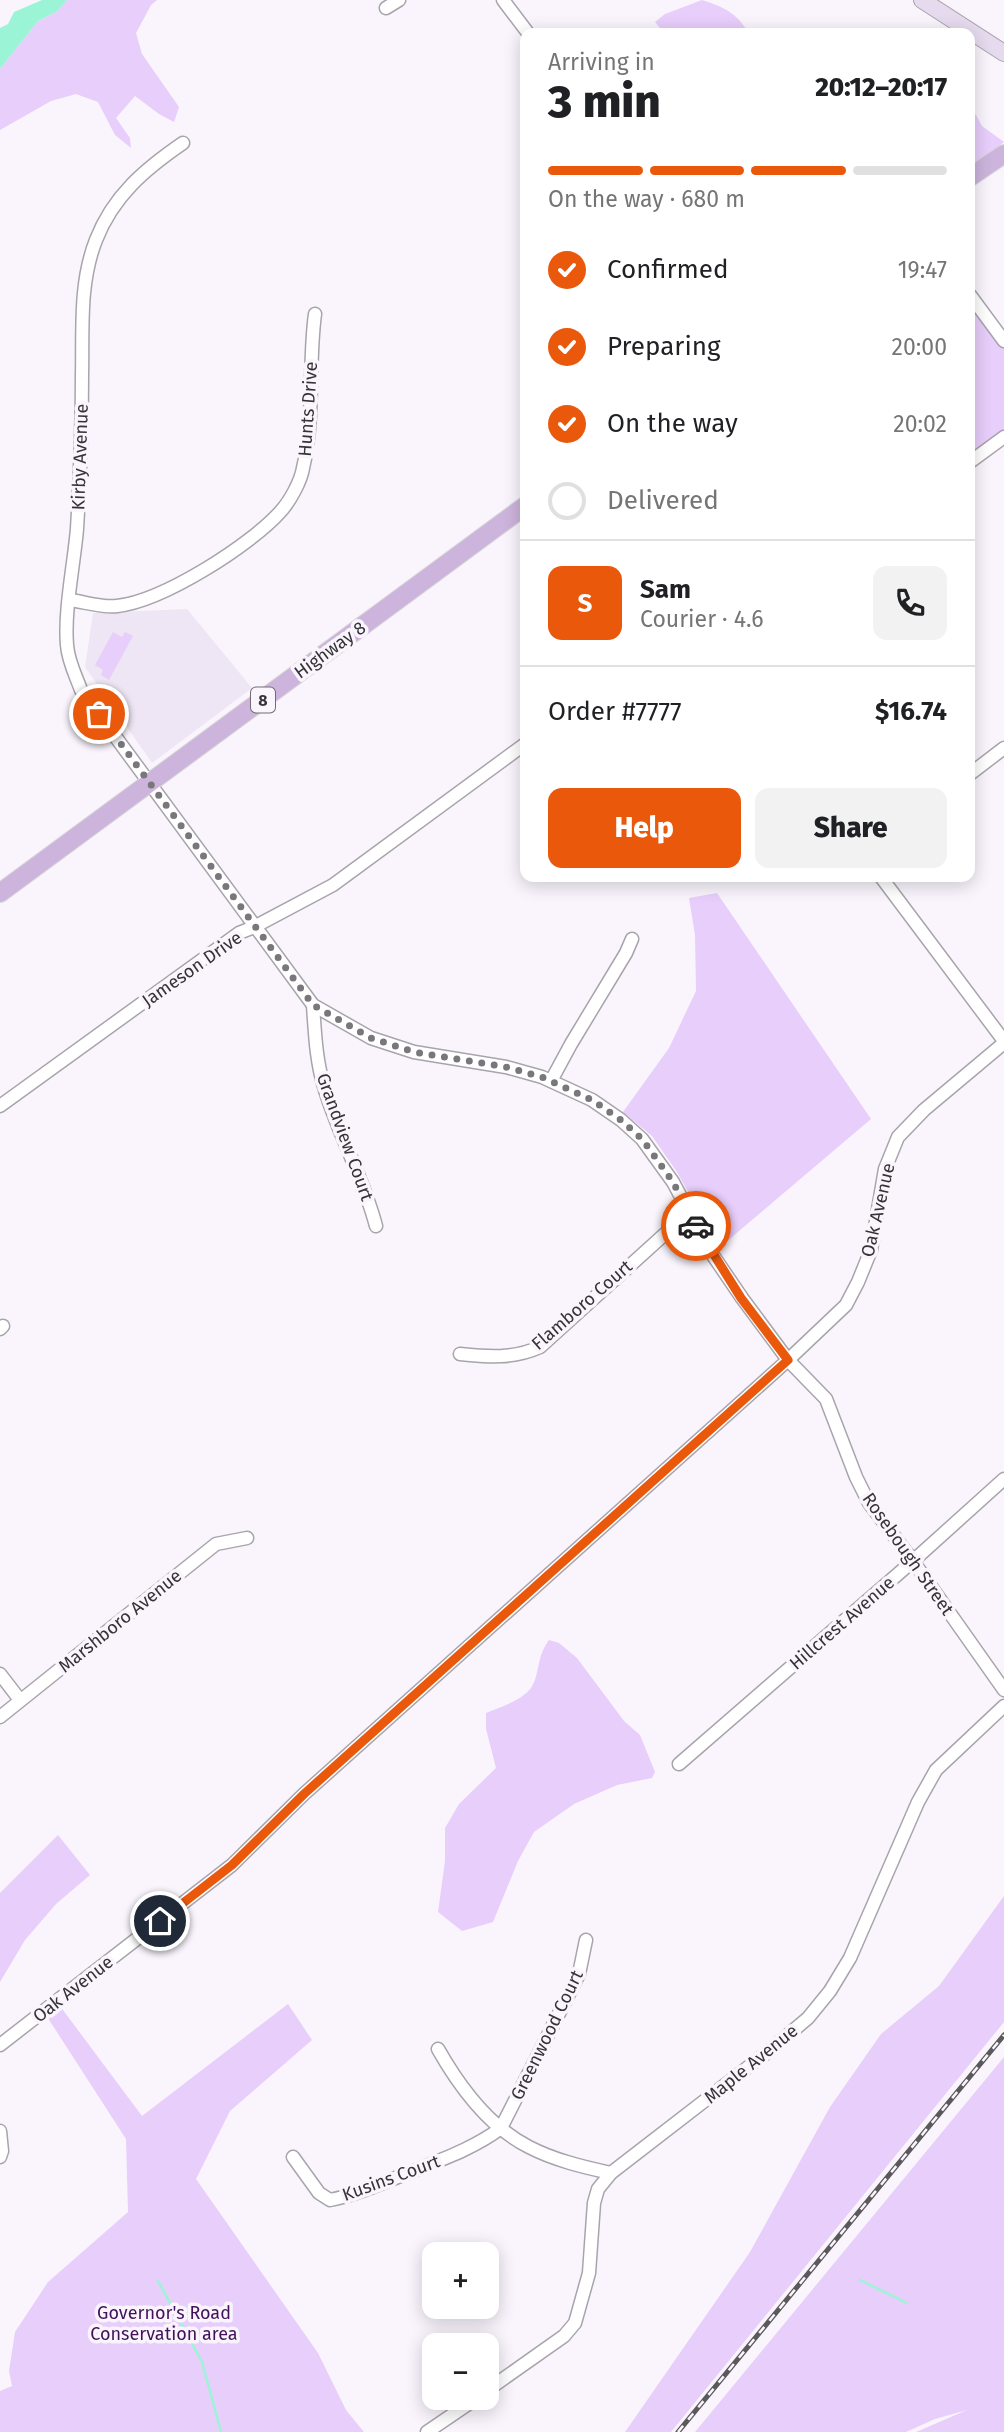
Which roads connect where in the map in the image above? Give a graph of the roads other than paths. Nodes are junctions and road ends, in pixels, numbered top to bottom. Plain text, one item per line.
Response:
1 (400, 0) edge
2 (503, 0) edge
3 (922, 0) edge
4 (386, 8) dead end
5 (524, 28) edge
6 (965, 28) edge
7 (975, 34) edge
8 (1004, 53) edge
9 (183, 143) dead end
10 (1004, 154) edge
11 (975, 174) edge
12 (975, 302) edge
13 (315, 314) dead end
14 (1004, 341) edge
15 (1004, 437) edge
16 (975, 458) edge
17 (520, 510) edge
18 (70, 600) junction
19 (520, 748) edge
20 (1004, 748) edge
21 (975, 770) edge
22 (150, 784) junction
23 (885, 882) edge
24 (0, 893) edge
25 (254, 927) junction
26 (632, 939) dead end
27 (313, 1005) junction
28 (1004, 1042) edge
29 (551, 1081) junction
30 (0, 1106) edge
31 (688, 1213) junction
32 (376, 1226) dead end
33 (460, 1354) dead end
34 (788, 1360) junction
35 (1004, 1479) edge
36 (247, 1538) dead end
37 (914, 1561) junction
38 (0, 1674) edge
39 (1004, 1690) edge
40 (20, 1700) junction
41 (1004, 1706) edge
42 (0, 1717) edge
43 (679, 1765) dead end
44 (586, 1940) dead end
45 (0, 2045) edge
46 (438, 2049) dead end
47 (501, 2128) junction
48 (0, 2132) edge
49 (0, 2157) edge
50 (293, 2157) dead end
51 (611, 2173) junction
52 (499, 2382) edge
53 (460, 2410) edge
54 (428, 2432) edge

1 - 4 street
2 - 5 street
3 - 6 main road
7 - 8 main road
9 - 18 street, Kirby Avenue
10 - 11 main road
12 - 14 street
13 - 18 street, Hunts Drive
15 - 16 street
17 - 22 main road, Highway 8 / 8
18 - 22 street, Kirby Avenue
19 - 25 street, Jameson Drive
20 - 21 street
22 - 24 main road, Highway 8 / 8
22 - 25 street, Rosebough Street
23 - 28 street
25 - 27 street, Rosebough Street
25 - 30 street, Jameson Drive
26 - 29 street
27 - 29 street, Rosebough Street
27 - 32 street, Grandview Court
28 - 34 street, Oak Avenue
29 - 31 street, Rosebough Street
31 - 33 street, Flamboro Court
31 - 34 street, Rosebough Street
34 - 37 street, Rosebough Street
34 - 45 street, Oak Avenue
35 - 37 street, Hillcrest Avenue
36 - 40 street, Marshboro Avenue
37 - 39 street, Rosebough Street
37 - 43 street, Hillcrest Avenue
38 - 40 street
40 - 42 street, Marshboro Avenue
41 - 51 street, Maple Avenue
44 - 47 street, Greenwood Court
46 - 47 street
47 - 50 street, Kusins Court
47 - 51 street
48 - 49 street
51 - 52 street, Maple Avenue
53 - 54 street

